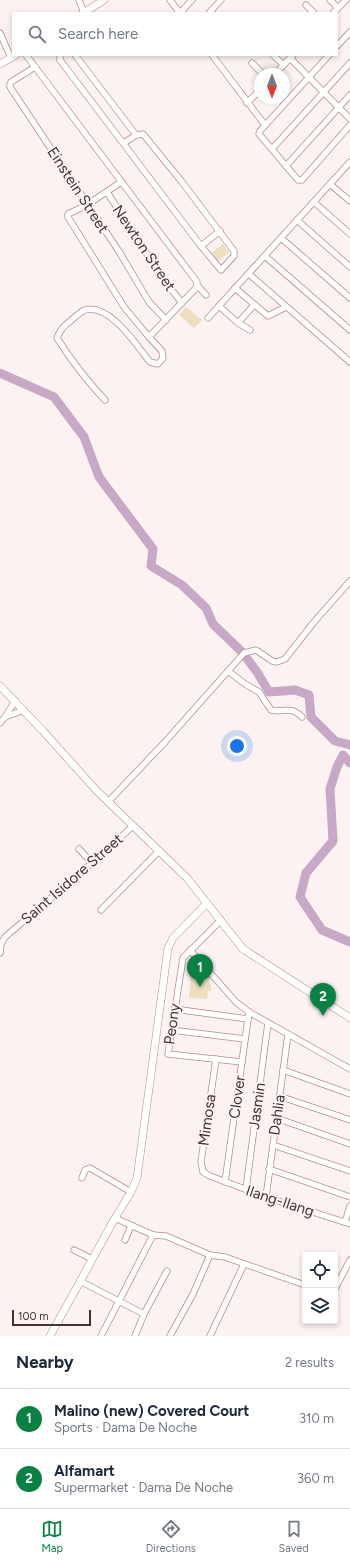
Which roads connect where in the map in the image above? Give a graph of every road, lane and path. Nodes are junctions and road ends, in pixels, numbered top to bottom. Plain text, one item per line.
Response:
1 (79, 0) edge
2 (104, 0) edge
3 (170, 0) edge
4 (192, 0) edge
5 (221, 0) edge
6 (330, 0) edge
7 (346, 0) edge
8 (306, 5) dead end
9 (338, 8) junction
10 (83, 12) edge
11 (85, 12) edge
12 (179, 12) edge
13 (181, 12) edge
14 (210, 12) edge
15 (313, 12) edge
16 (334, 12) edge
17 (350, 32) edge
18 (0, 33) edge
19 (338, 45) edge
20 (12, 54) edge
21 (13, 56) edge
22 (27, 56) edge
23 (60, 56) edge
24 (76, 56) edge
25 (213, 56) edge
26 (274, 56) edge
27 (292, 56) edge
28 (328, 56) edge
29 (252, 63) dead end
30 (350, 63) edge
31 (0, 64) edge
32 (284, 65) junction
33 (35, 67) junction
34 (257, 68) edge
35 (281, 68) edge
36 (308, 77) junction
37 (324, 92) junction
38 (350, 95) edge
39 (254, 96) edge
40 (247, 103) junction
41 (338, 108) junction
42 (350, 119) edge
43 (265, 125) junction
44 (350, 125) edge
45 (136, 135) junction
46 (124, 143) junction
47 (272, 149) junction
48 (349, 165) edge
49 (286, 166) junction
50 (121, 182) junction
51 (330, 184) junction
52 (107, 192) junction
53 (350, 201) edge
54 (314, 202) junction
55 (87, 205) junction
56 (297, 220) junction
57 (220, 231) junction
58 (350, 234) edge
59 (281, 238) junction
60 (202, 246) junction
61 (265, 256) junction
62 (350, 266) edge
63 (249, 274) junction
64 (197, 285) junction
65 (235, 288) junction
66 (206, 295) dead end
67 (350, 298) edge
68 (182, 303) junction
69 (219, 306) junction
70 (254, 306) junction
71 (286, 307) junction
72 (208, 318) dead end
73 (166, 320) junction
74 (238, 323) junction
75 (250, 330) dead end
76 (350, 330) edge
77 (149, 337) junction
78 (350, 362) edge
79 (105, 400) dead end
80 (350, 581) edge
81 (228, 671) junction
82 (0, 686) edge
83 (15, 701) junction
84 (24, 710) junction
85 (5, 717) junction
86 (302, 717) dead end
87 (0, 722) edge
88 (108, 802) junction
89 (132, 826) junction
90 (79, 849) dead end
91 (159, 851) junction
92 (92, 863) junction
93 (207, 903) junction
94 (101, 910) dead end
95 (221, 920) junction
96 (190, 950) junction
97 (0, 953) edge
98 (174, 1009) junction
99 (249, 1012) junction
100 (350, 1018) edge
101 (248, 1019) junction
102 (268, 1024) junction
103 (171, 1030) junction
104 (288, 1034) junction
105 (245, 1039) junction
106 (216, 1059) junction
107 (242, 1062) junction
108 (350, 1069) edge
109 (283, 1070) junction
110 (350, 1094) edge
111 (279, 1096) junction
112 (276, 1118) junction
113 (350, 1120) edge
114 (350, 1144) edge
115 (273, 1145) junction
116 (270, 1169) junction
117 (350, 1171) edge
118 (210, 1176) joint
119 (82, 1178) dead end
120 (225, 1182) junction
121 (246, 1189) junction
122 (131, 1192) junction
123 (266, 1197) junction
124 (350, 1197) edge
125 (350, 1206) edge
126 (115, 1218) junction
127 (347, 1223) edge
128 (131, 1226) junction
129 (153, 1235) junction
130 (125, 1240) dead end
131 (74, 1250) dead end
132 (210, 1255) junction
133 (92, 1260) junction
134 (350, 1260) edge
135 (244, 1264) junction
136 (168, 1271) dead end
137 (80, 1281) junction
138 (302, 1284) edge
139 (336, 1288) edge
140 (119, 1301) junction
141 (144, 1314) junction
142 (50, 1336) edge
143 (101, 1336) edge
144 (135, 1336) edge
145 (170, 1336) edge
146 (210, 1336) edge

1 - 10 street
2 - 11 street
3 - 12 street
4 - 13 street
5 - 14 street
6 - 9 street
7 - 9 street
8 - 15 street
9 - 16 street
17 - 19 street
18 - 20 street
21 - 31 street
22 - 33 street
23 - 46 street
24 - 45 street
25 - 40 street
26 - 32 street
27 - 32 street
27 - 36 street
28 - 36 street
29 - 34 street
30 - 37 street
32 - 35 street
33 - 50 street
33 - 55 street, Einstein Street
36 - 37 street
36 - 43 street
37 - 41 street
37 - 47 street
38 - 41 street
39 - 40 street
40 - 43 street
41 - 42 street
41 - 49 street
43 - 47 street
44 - 49 street
45 - 46 street
45 - 57 street
46 - 60 street
47 - 49 street
48 - 51 street
50 - 52 street
50 - 64 street
51 - 53 street
51 - 54 street
52 - 55 street
52 - 68 street, Newton Street
54 - 56 street
54 - 58 street
55 - 73 street, Einstein Street
55 - 77 street
56 - 59 street
56 - 62 street
57 - 60 street
57 - 60 street
59 - 61 street
59 - 67 street
61 - 63 street
61 - 76 street
63 - 65 street
63 - 71 street
64 - 66 street
64 - 68 street
65 - 69 street
65 - 70 street
68 - 73 street
69 - 72 street
69 - 74 street
70 - 71 street
70 - 74 street
71 - 78 street
73 - 77 street
74 - 75 street
77 - 79 street
80 - 81 street
81 - 86 street
81 - 88 street
82 - 83 street
83 - 84 street
83 - 85 street
84 - 85 street
84 - 88 street
85 - 87 street
88 - 89 street
89 - 91 street
89 - 92 street, Saint Isidore Street
90 - 92 street
91 - 93 street
91 - 94 street
92 - 97 street, Saint Isidore Street
93 - 95 street
93 - 122 street
95 - 96 street, Peony
95 - 100 street
96 - 98 street, Peony
96 - 99 street
98 - 101 street
98 - 103 street, Peony
99 - 101 street, Clover
99 - 102 street
101 - 105 street, Clover
102 - 104 street
102 - 121 street, Jasmin
103 - 105 street
103 - 106 street, Peony
104 - 108 street
104 - 109 street, Dahlia
105 - 107 street, Clover
106 - 107 street
106 - 118 street, Mimosa
107 - 120 street, Clover
109 - 110 street
109 - 111 street, Dahlia
111 - 112 street, Dahlia
111 - 113 street
112 - 114 street
112 - 115 street, Dahlia
115 - 116 street, Dahlia
115 - 117 street
116 - 123 street, Dahlia
116 - 124 street
118 - 120 street, Ilang-Ilang
119 - 122 street
120 - 121 street, Ilang-Ilang
121 - 123 street, Ilang-Ilang
122 - 126 street
123 - 127 street, Ilang-Ilang
125 - 127 street
126 - 128 street
126 - 133 street
128 - 129 street
128 - 130 street
129 - 132 street
129 - 140 street
131 - 133 street
132 - 135 street
132 - 145 street
133 - 137 street
134 - 139 street
135 - 138 street
135 - 146 street
136 - 141 street
137 - 140 street
137 - 142 street
140 - 141 street
140 - 143 street
141 - 144 street

